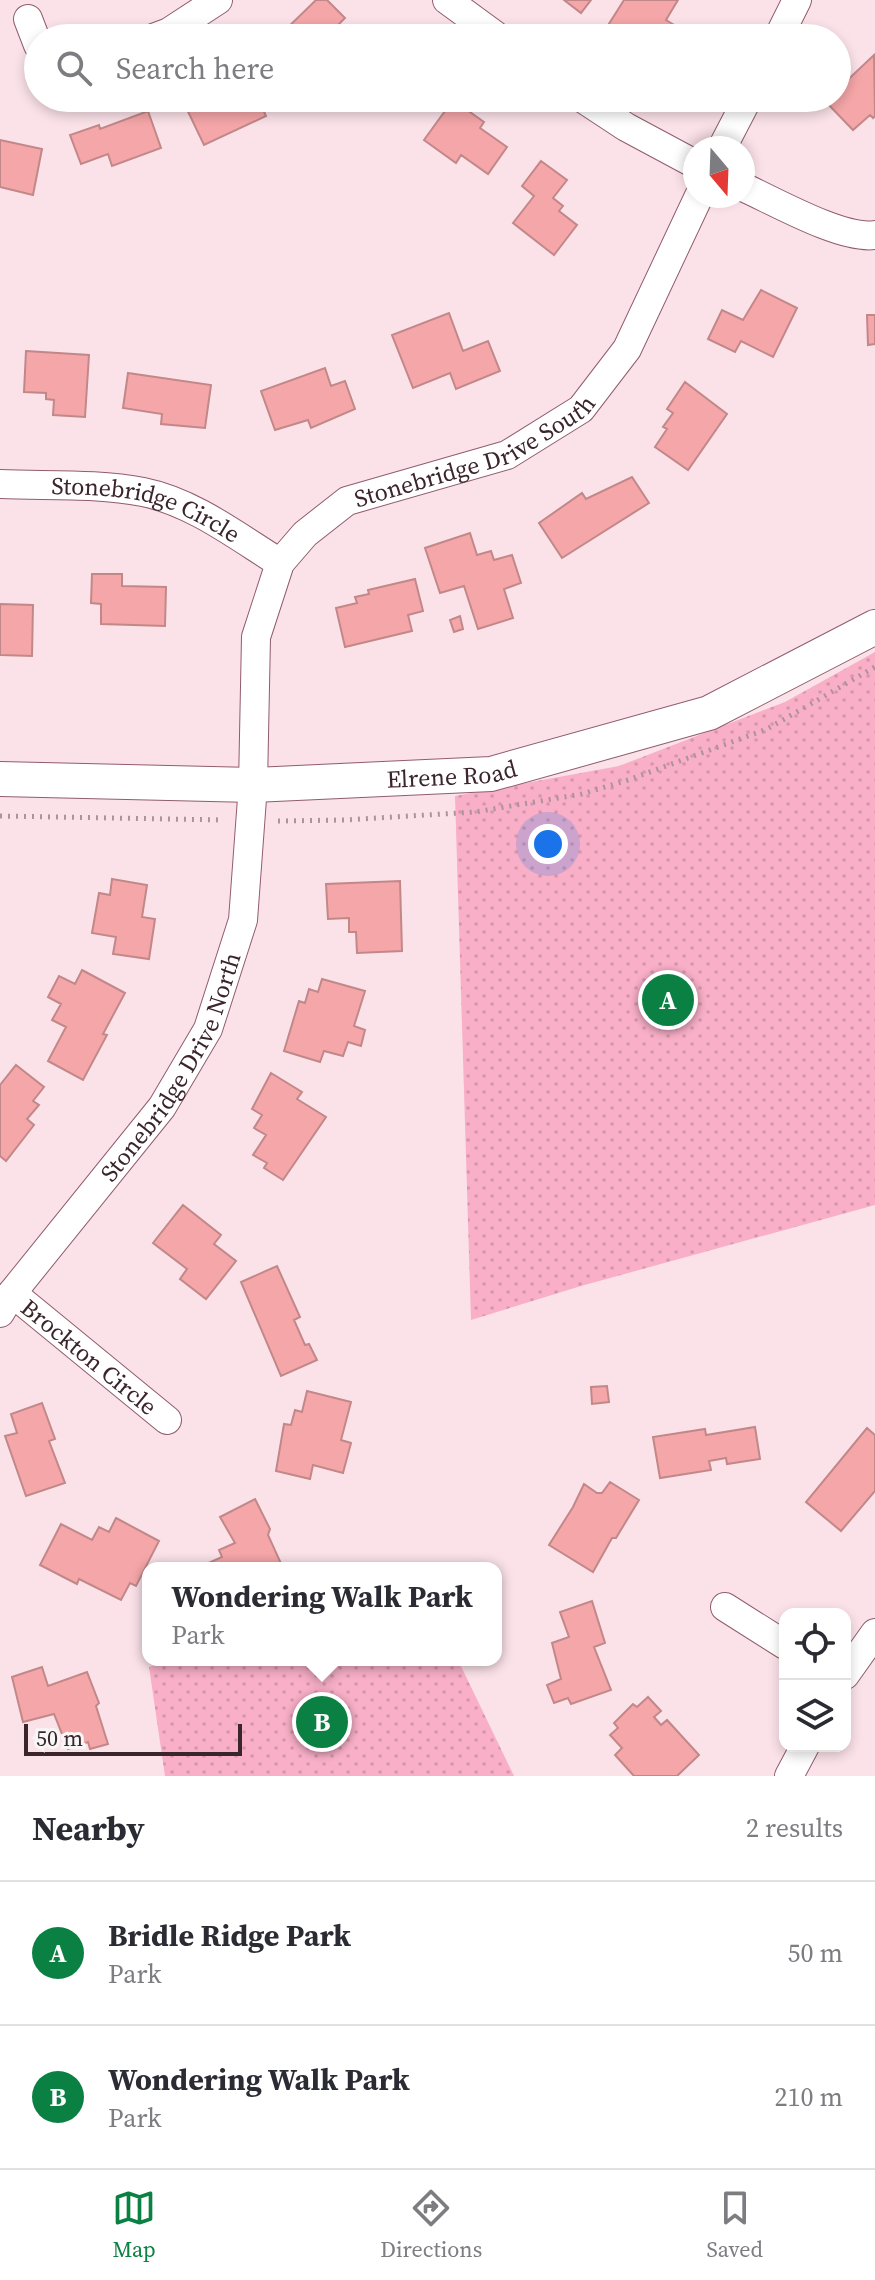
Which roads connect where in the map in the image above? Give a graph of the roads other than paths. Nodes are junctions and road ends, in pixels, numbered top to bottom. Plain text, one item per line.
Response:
1 (218, 0) edge
2 (447, 0) edge
3 (797, 0) edge
4 (28, 19) dead end
5 (30, 24) edge
6 (181, 24) edge
7 (480, 24) edge
8 (785, 24) edge
9 (603, 112) edge
10 (741, 112) edge
11 (728, 136) edge
12 (683, 158) edge
13 (755, 193) edge
14 (693, 208) edge
15 (875, 235) edge
16 (0, 484) edge
17 (280, 563) junction
18 (875, 627) edge
19 (0, 779) edge
20 (253, 785) junction
21 (6, 1303) edge
22 (167, 1420) dead end
23 (725, 1607) dead end
24 (875, 1633) edge
25 (779, 1641) edge
26 (851, 1667) edge
27 (802, 1752) edge
28 (789, 1776) edge

1 - 6 street
2 - 7 street
3 - 8 street
4 - 5 street
9 - 12 street
10 - 11 street
13 - 15 street
14 - 17 street, Stonebridge Drive South
16 - 17 street, Stonebridge Circle
17 - 20 street, Stonebridge Drive South
18 - 20 street, Elrene Road
19 - 20 street, Elrene Road
20 - 21 street, Stonebridge Drive North
21 - 22 street, Brockton Circle
23 - 25 street
24 - 26 street
27 - 28 street

